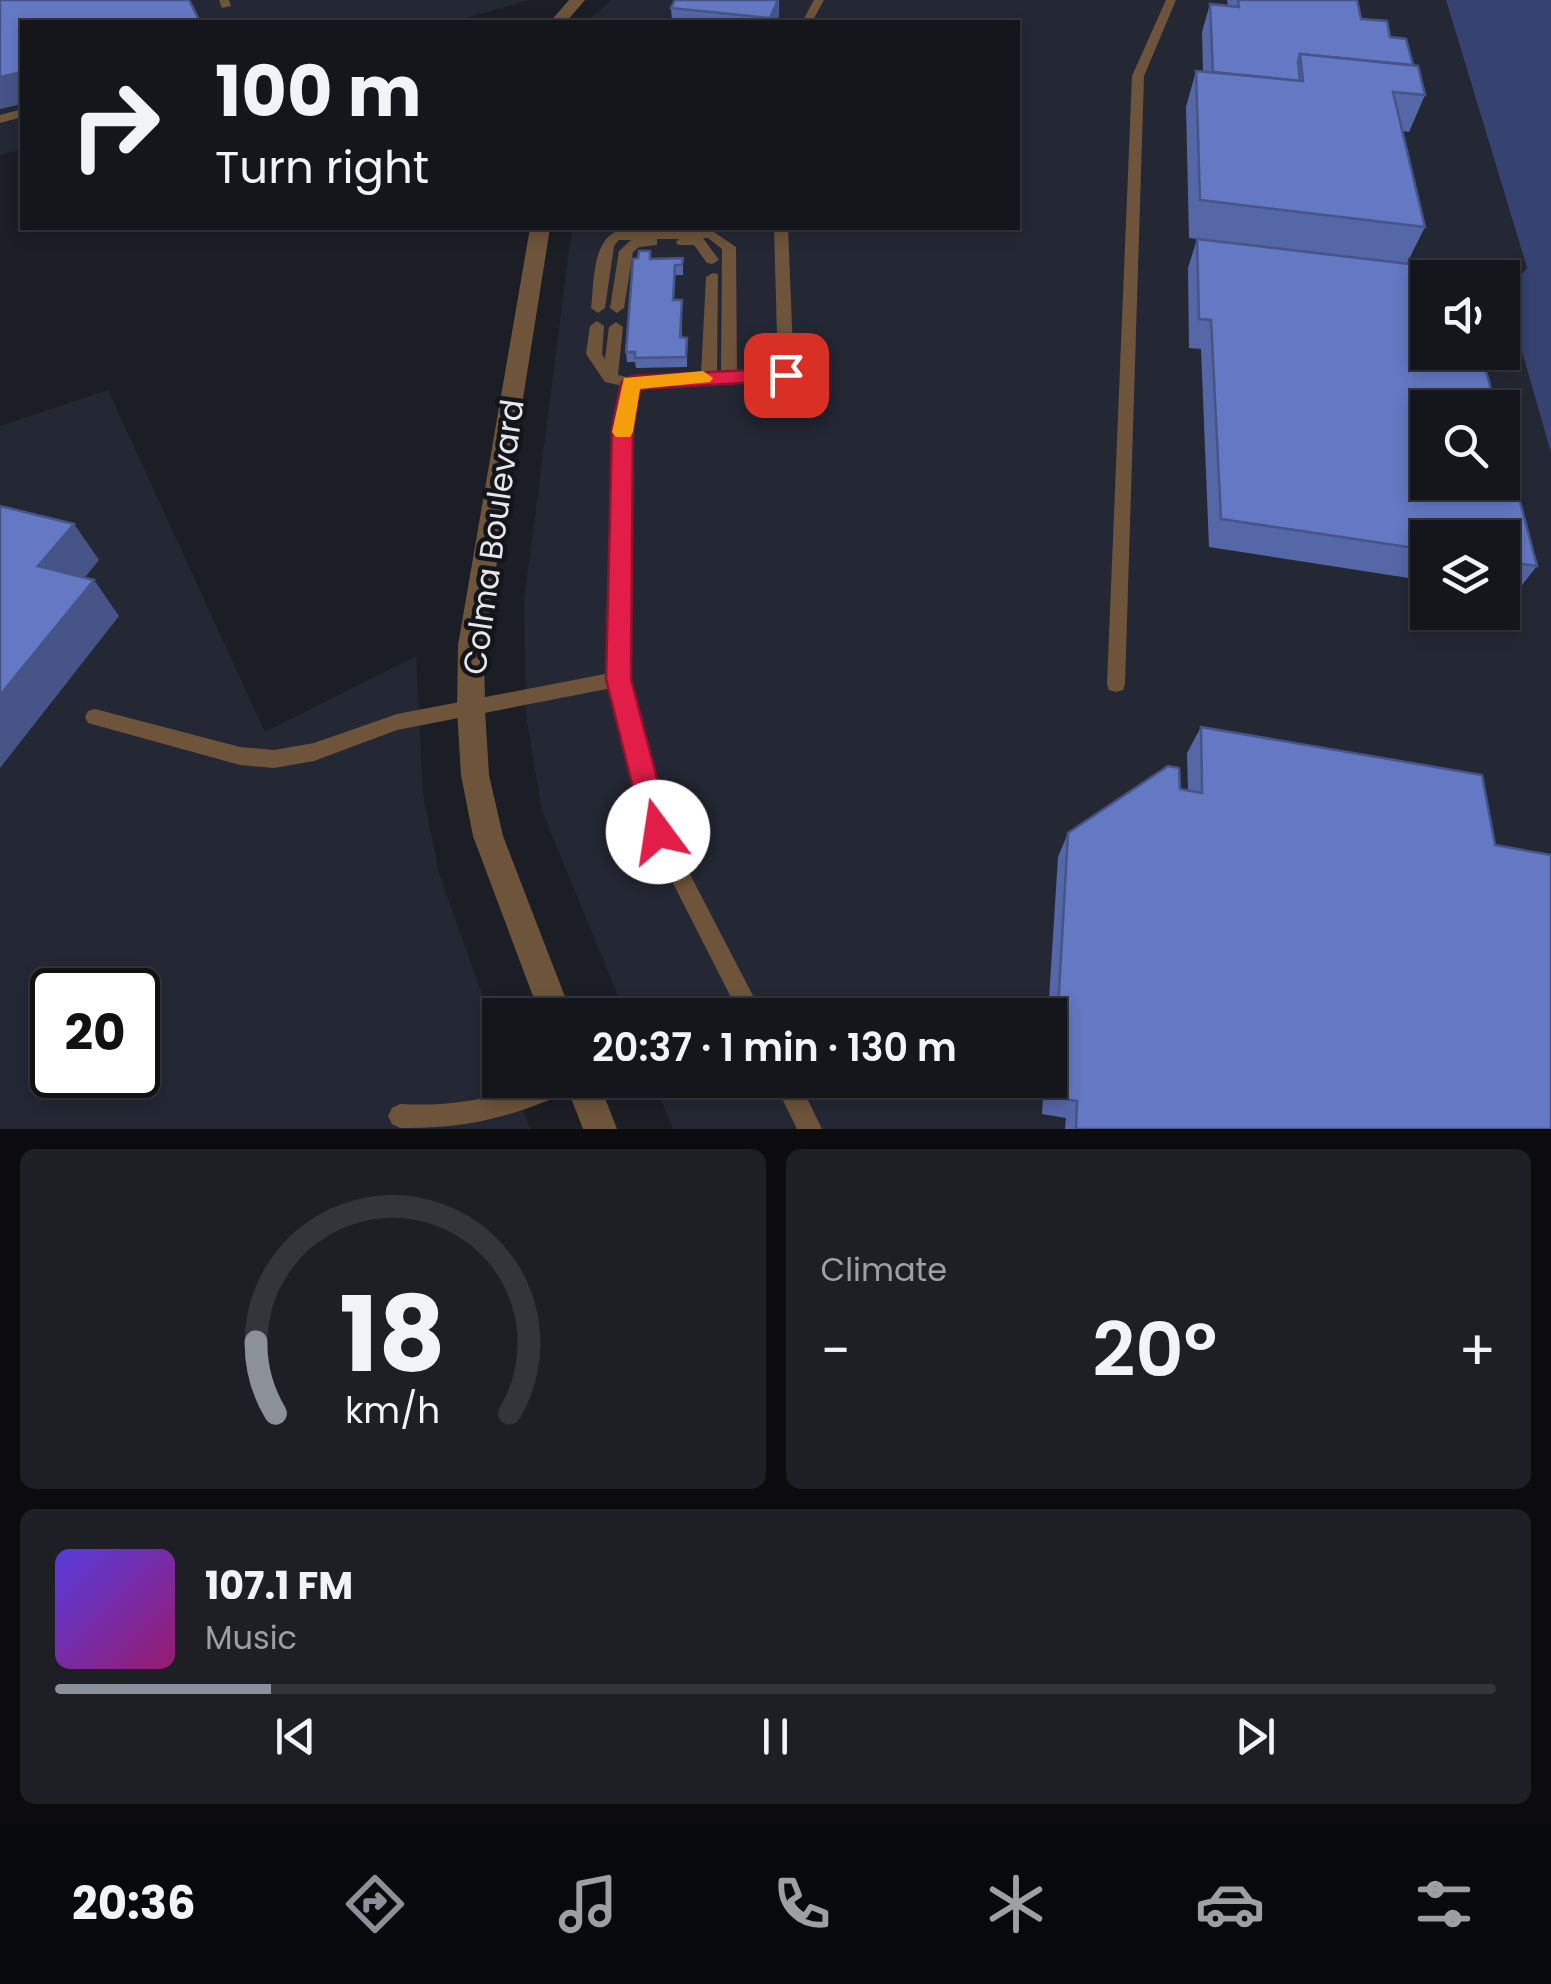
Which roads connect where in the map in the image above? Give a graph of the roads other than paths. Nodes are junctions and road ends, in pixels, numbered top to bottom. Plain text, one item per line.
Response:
1 (577, 0) edge
2 (1171, 0) edge
3 (560, 20) edge
4 (540, 230) edge
5 (781, 230) edge
6 (598, 308) dead end
7 (617, 308) dead end
8 (596, 326) dead end
9 (616, 327) dead end
10 (719, 377) junction
11 (610, 378) junction
12 (631, 383) junction
13 (619, 679) junction
14 (1116, 684) dead end
15 (470, 706) junction
16 (95, 717) dead end
17 (550, 998) edge
18 (743, 998) edge
19 (527, 1098) edge
20 (588, 1098) edge
21 (794, 1098) edge
22 (400, 1116) dead end
23 (600, 1129) edge
24 (810, 1129) edge

1 - 3 street
2 - 14 lane
4 - 15 street, Colma Boulevard
5 - 10 lane
6 - 10 lane
7 - 10 lane
8 - 11 lane
9 - 11 lane
10 - 12 lane
11 - 12 lane
12 - 13 lane
13 - 15 lane
13 - 18 lane
15 - 16 lane
15 - 17 street, Colma Boulevard
19 - 22 lane
20 - 23 street
21 - 24 lane

